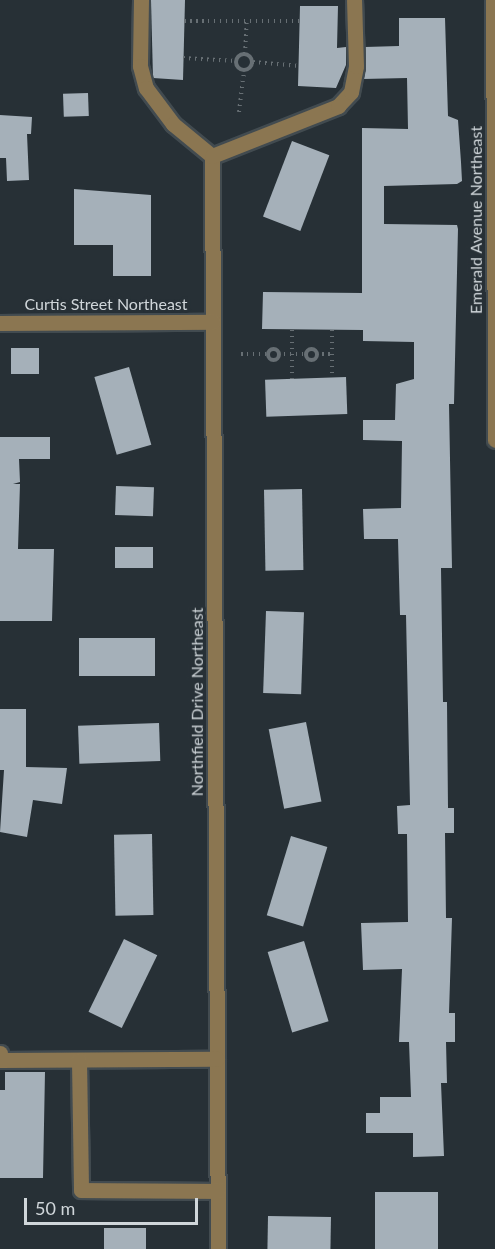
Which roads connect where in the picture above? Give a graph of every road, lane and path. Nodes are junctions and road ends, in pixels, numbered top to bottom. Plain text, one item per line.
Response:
1 (141, 0) edge
2 (354, 0) edge
3 (493, 0) edge
4 (184, 21) dead end
5 (247, 21) junction
6 (300, 21) dead end
7 (245, 54) junction
8 (183, 58) dead end
9 (236, 61) junction
10 (253, 62) junction
11 (299, 66) dead end
12 (244, 71) junction
13 (239, 112) dead end
14 (212, 156) junction
15 (213, 322) junction
16 (0, 323) edge
17 (292, 329) dead end
18 (332, 330) dead end
19 (241, 354) dead end
20 (267, 354) junction
21 (278, 354) junction
22 (292, 354) junction
23 (305, 354) junction
24 (316, 354) junction
25 (332, 354) junction
26 (332, 378) dead end
27 (292, 379) dead end
28 (495, 441) edge
29 (0, 1053) edge
30 (217, 1059) junction
31 (79, 1060) junction
32 (218, 1191) junction
33 (218, 1249) edge

1 - 14 street
2 - 14 street
3 - 28 street, Emerald Avenue Northeast
4 - 5 path
5 - 6 path
5 - 7 path
7 - 9 path
7 - 10 path
8 - 9 path
9 - 12 path
10 - 11 path
10 - 12 path
12 - 13 path
14 - 15 street, Northfield Drive Northeast
15 - 16 street, Curtis Street Northeast
15 - 30 street, Northfield Drive Northeast
17 - 22 path
18 - 25 path
19 - 20 path
20 - 21 path
20 - 21 path
21 - 22 path
22 - 23 path
22 - 27 path
23 - 24 path
23 - 24 path
24 - 25 path
25 - 26 path
29 - 31 street
30 - 31 street
30 - 32 street, Northfield Drive Northeast
31 - 32 street
32 - 33 street, Northfield Drive Northeast

